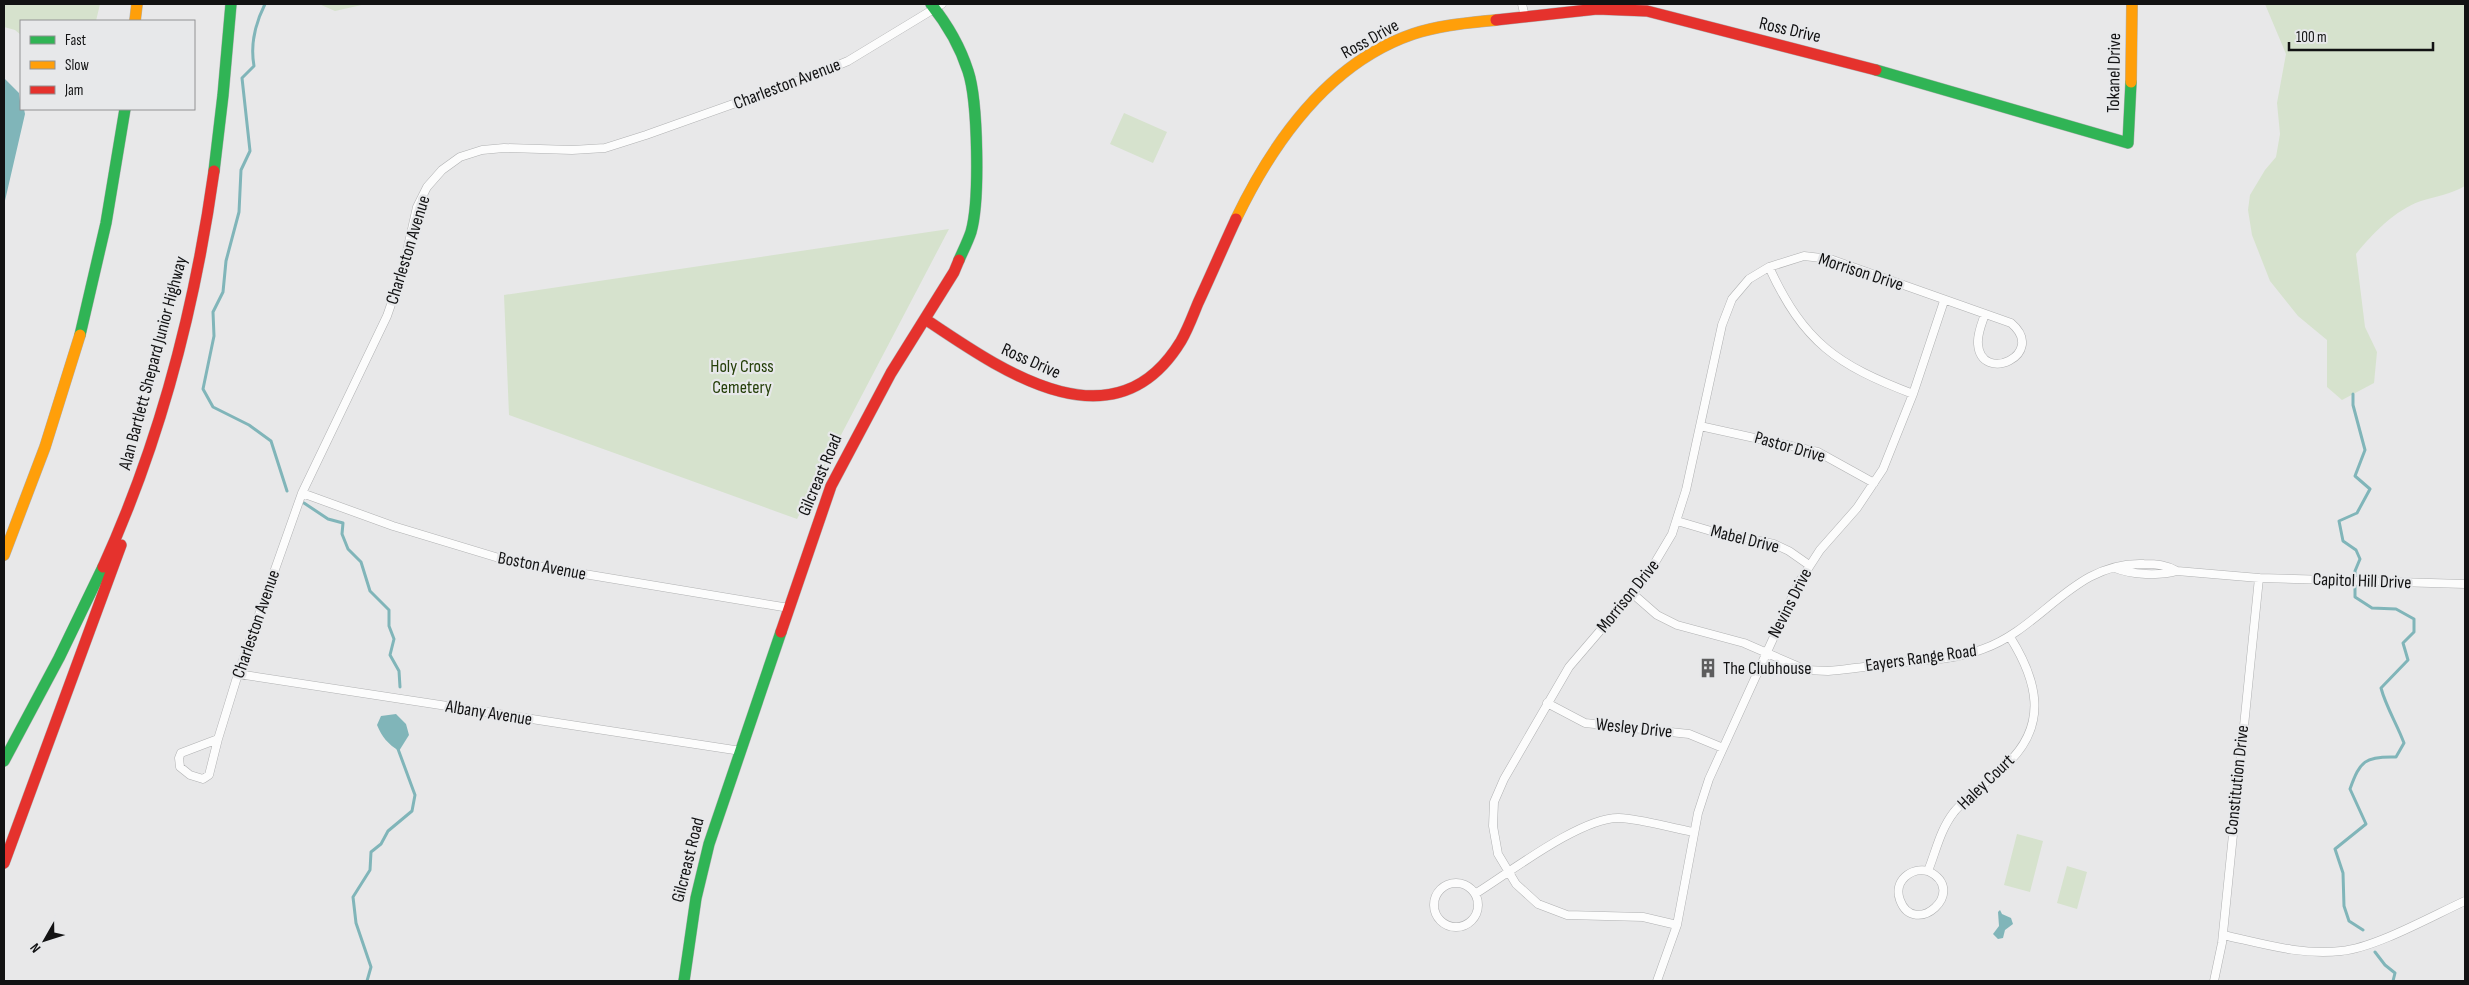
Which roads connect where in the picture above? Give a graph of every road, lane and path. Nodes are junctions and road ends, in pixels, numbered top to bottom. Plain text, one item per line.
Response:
1 (136, 4) edge
2 (231, 4) edge
3 (1522, 4) edge
4 (2132, 4) edge
5 (936, 5) edge
6 (1526, 17) junction
7 (135, 20) edge
8 (125, 110) edge
9 (2128, 143) joint
10 (1769, 267) junction
11 (1944, 301) junction
12 (1985, 314) junction
13 (925, 319) junction
14 (1912, 394) junction
15 (1700, 426) junction
16 (140, 480) junction
17 (1874, 483) junction
18 (302, 493) junction
19 (1677, 521) junction
20 (4, 555) edge
21 (1809, 565) junction
22 (2259, 578) junction
23 (2465, 584) edge
24 (1633, 594) junction
25 (789, 608) junction
26 (2010, 637) junction
27 (1766, 652) junction
28 (238, 674) junction
29 (1547, 704) junction
30 (218, 740) junction
31 (1723, 748) junction
32 (741, 751) junction
33 (4, 762) edge
34 (1694, 832) junction
35 (4, 863) edge
36 (1928, 872) junction
37 (1508, 874) junction
38 (1475, 894) junction
39 (2465, 901) edge
40 (1677, 925) junction
41 (2223, 934) junction
42 (684, 981) edge
43 (1657, 981) edge
44 (2214, 981) edge

1 - 7 main road
2 - 16 main road, Alan Bartlett Shepard Junior Highway
3 - 6 street
4 - 9 main road, Tokanel Drive
5 - 13 main road, Gilcreast Road
5 - 18 street, Charleston Avenue
6 - 9 main road, Ross Drive
6 - 13 main road, Ross Drive
8 - 20 main road
10 - 11 street, Morrison Drive
10 - 14 street
10 - 15 street, Morrison Drive
11 - 12 street, Morrison Drive
11 - 14 street, Nevins Drive
12 - 12 street, Morrison Drive
13 - 25 main road, Gilcreast Road
14 - 17 street, Nevins Drive
15 - 17 street, Pastor Drive
15 - 19 street, Morrison Drive
16 - 33 main road, Alan Bartlett Shepard Junior Highway
16 - 35 main road
17 - 21 street, Nevins Drive
18 - 25 street, Boston Avenue
18 - 28 street, Charleston Avenue
19 - 21 street, Mabel Drive
19 - 24 street, Morrison Drive
21 - 27 street, Nevins Drive
22 - 23 street, Capitol Hill Drive
22 - 26 street, Eayers Range Road
22 - 41 street, Constitution Drive
24 - 27 street, Eayers Range Road
24 - 29 street, Morrison Drive
25 - 32 main road, Gilcreast Road
26 - 27 street, Eayers Range Road
26 - 36 street, Haley Court
27 - 31 street, Nevins Drive
28 - 30 street, Charleston Avenue
28 - 32 street, Albany Avenue
29 - 31 street, Wesley Drive
29 - 37 street, Morrison Drive
30 - 30 street, Charleston Avenue
31 - 34 street, Nevins Drive
32 - 42 main road, Gilcreast Road
34 - 37 street
34 - 40 street, Nevins Drive
36 - 36 street
37 - 38 street
37 - 40 street, Morrison Drive
38 - 38 street
39 - 41 street
40 - 43 street, Nevins Drive
41 - 44 street, Constitution Drive

